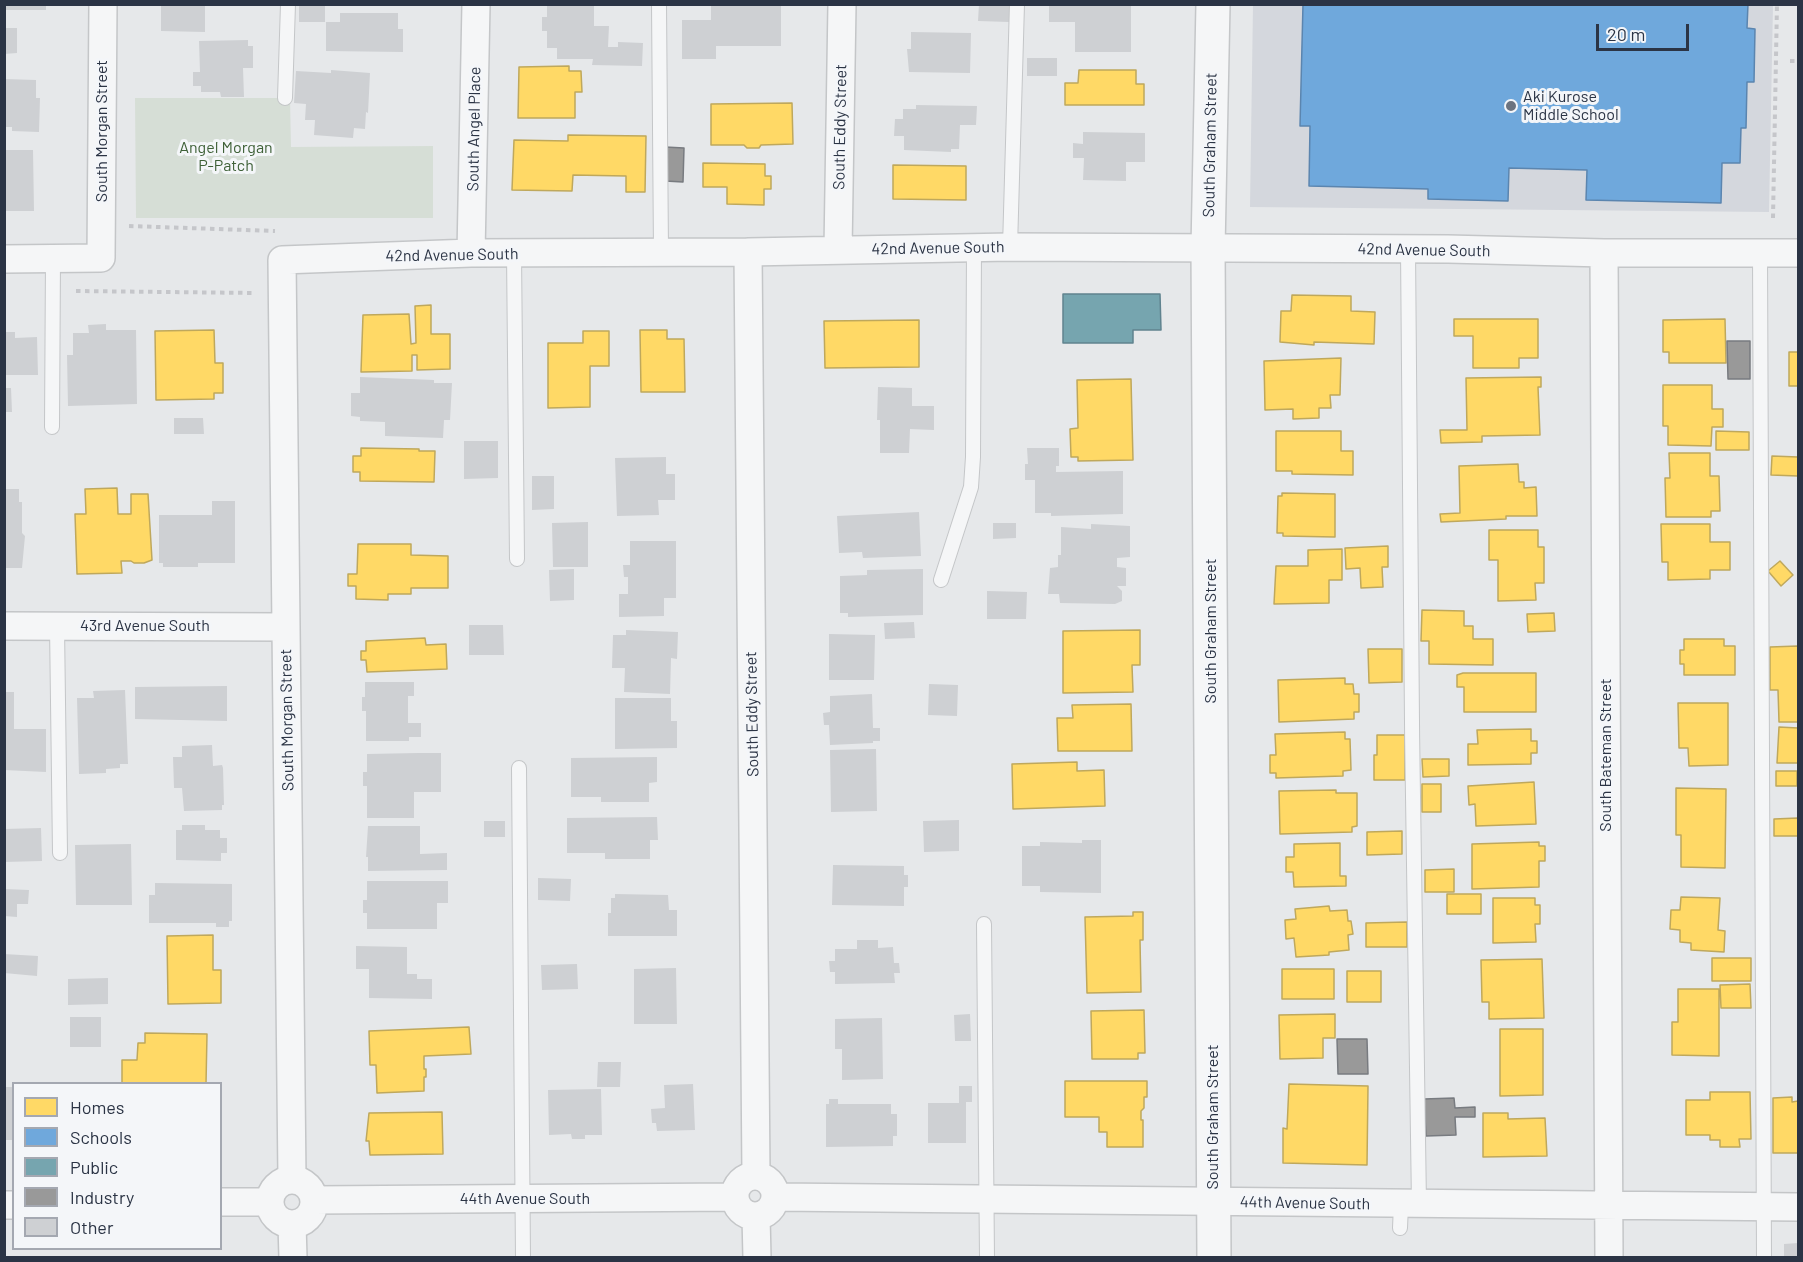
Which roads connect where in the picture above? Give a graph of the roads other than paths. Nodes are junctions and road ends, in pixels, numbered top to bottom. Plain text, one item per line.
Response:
1 (103, 4) edge
2 (288, 4) edge
3 (476, 4) edge
4 (658, 4) edge
5 (842, 4) edge
6 (1017, 4) edge
7 (1212, 4) edge
8 (285, 98) dead end
9 (974, 247) junction
10 (1010, 247) junction
11 (1208, 248) junction
12 (838, 249) junction
13 (1408, 249) junction
14 (661, 252) junction
15 (748, 252) junction
16 (1604, 253) junction
17 (1760, 253) junction
18 (1798, 253) edge
19 (471, 254) junction
20 (513, 254) junction
21 (53, 258) junction
22 (4, 259) edge
23 (282, 260) joint
24 (52, 428) dead end
25 (517, 559) dead end
26 (940, 580) dead end
27 (4, 626) edge
28 (57, 626) junction
29 (286, 627) junction
30 (519, 768) dead end
31 (60, 853) dead end
32 (984, 924) dead end
33 (756, 1176) junction
34 (292, 1179) junction
35 (735, 1197) junction
36 (776, 1197) junction
37 (523, 1199) junction
38 (314, 1200) junction
39 (986, 1200) junction
40 (270, 1202) junction
41 (1213, 1202) junction
42 (222, 1203) edge
43 (1609, 1204) junction
44 (1798, 1207) edge
45 (1763, 1208) junction
46 (1407, 1212) junction
47 (756, 1216) junction
48 (292, 1224) junction
49 (293, 1257) edge
50 (523, 1257) edge
51 (757, 1257) edge
52 (987, 1257) edge
53 (1214, 1257) edge
54 (1609, 1257) edge
55 (1764, 1257) edge

1 - 21 street, South Morgan Street
2 - 8 lane
3 - 19 street, South Angel Place
4 - 14 lane
5 - 12 street, South Eddy Street
6 - 10 lane
7 - 11 street, South Graham Street
9 - 10 street, 42nd Avenue South
9 - 12 street, 42nd Avenue South
9 - 26 lane
10 - 11 street, 42nd Avenue South
11 - 13 street, 42nd Avenue South
11 - 41 street, South Graham Street
12 - 15 street, 42nd Avenue South
13 - 16 street, 42nd Avenue South
13 - 46 lane
14 - 15 street, 42nd Avenue South
14 - 20 street, 42nd Avenue South
15 - 33 street, South Eddy Street
16 - 17 street, 42nd Avenue South
16 - 43 street, South Bateman Street
17 - 18 street, 42nd Avenue South
17 - 45 lane
19 - 20 street, 42nd Avenue South
19 - 23 street, 42nd Avenue South
20 - 25 lane
21 - 22 street
21 - 24 lane
23 - 29 street, South Morgan Street
27 - 28 street, 43rd Avenue South
28 - 29 street, 43rd Avenue South
28 - 31 lane
29 - 34 street, South Morgan Street
30 - 37 lane
32 - 39 lane
33 - 35 street
33 - 36 street
34 - 38 street
34 - 40 street
35 - 37 street, 44th Avenue South
35 - 47 street
36 - 39 street, 44th Avenue South
36 - 47 street
37 - 38 street, 44th Avenue South
37 - 50 lane
38 - 48 street
39 - 41 street, 44th Avenue South
39 - 52 lane
40 - 42 street
40 - 48 street
41 - 46 street, 44th Avenue South
41 - 53 street, South Graham Street
43 - 45 street, 44th Avenue South
43 - 46 street, 44th Avenue South
43 - 54 street, South Bateman Street
44 - 45 street, 44th Avenue South
45 - 55 lane
47 - 51 street
48 - 49 street

